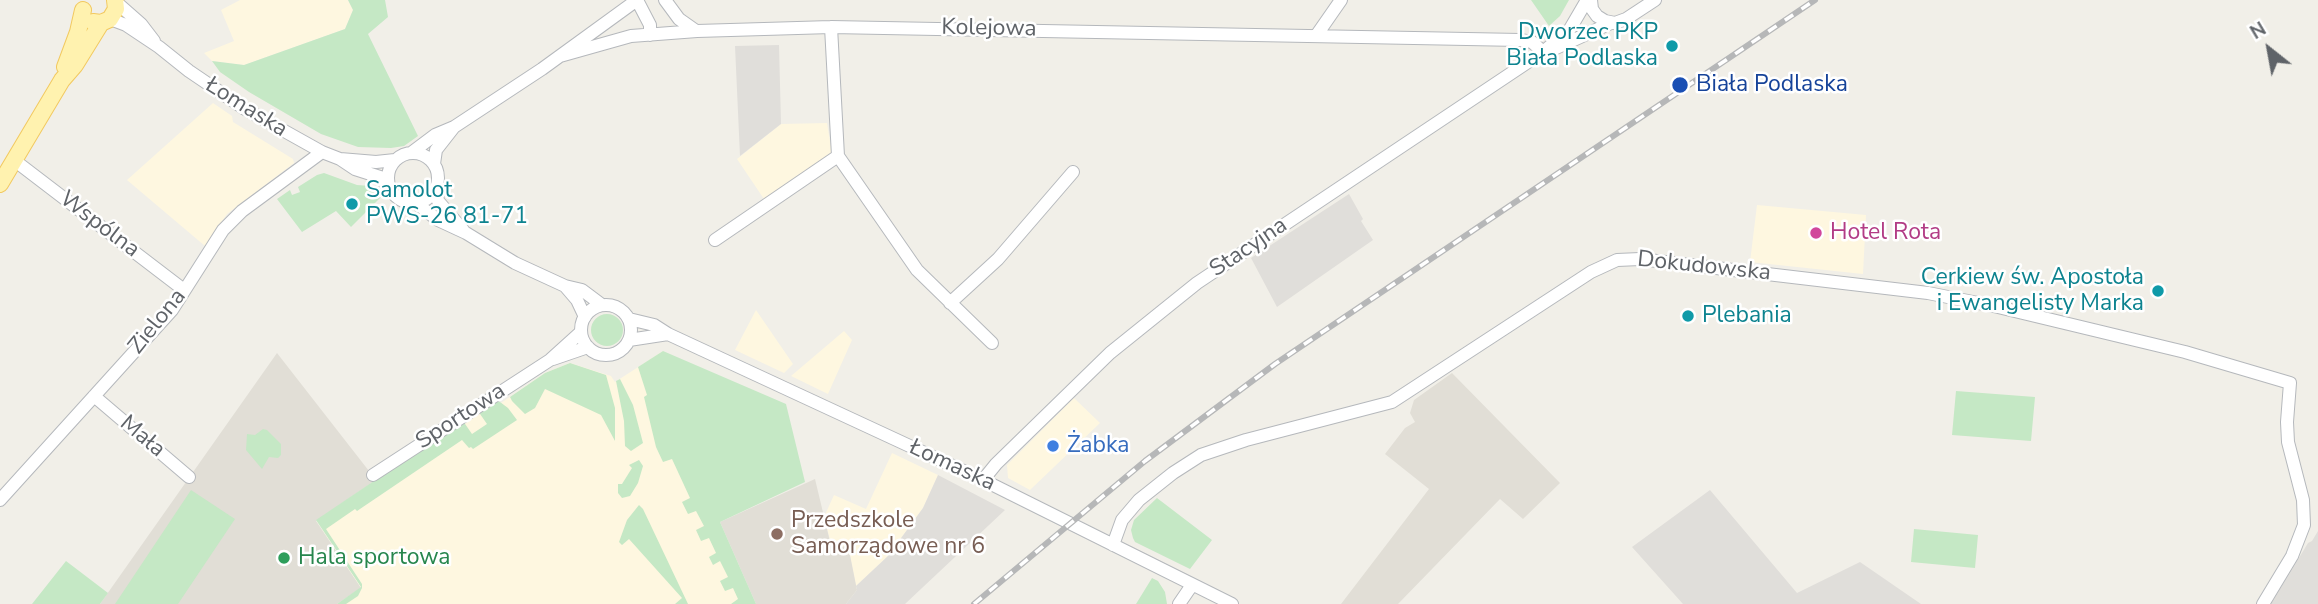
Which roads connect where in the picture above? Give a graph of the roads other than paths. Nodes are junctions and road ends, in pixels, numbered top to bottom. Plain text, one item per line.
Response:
1 (637, 0) edge
2 (665, 0) edge
3 (1341, 0) edge
4 (1589, 0) edge
5 (1655, 0) edge
6 (115, 1) edge
7 (83, 5) edge
8 (105, 21) junction
9 (1611, 23) junction
10 (831, 27) junction
11 (696, 31) junction
12 (650, 35) junction
13 (1316, 36) junction
14 (159, 47) junction
15 (1544, 52) junction
16 (560, 57) junction
17 (62, 80) junction
18 (454, 127) junction
19 (322, 152) junction
20 (411, 153) junction
21 (838, 156) junction
22 (340, 159) junction
23 (14, 160) junction
24 (395, 160) junction
25 (434, 164) junction
26 (1073, 173) dead end
27 (0, 184) edge
28 (436, 187) junction
29 (391, 190) junction
30 (416, 202) junction
31 (466, 233) junction
32 (715, 240) dead end
33 (565, 286) junction
34 (184, 290) junction
35 (950, 303) junction
36 (602, 305) junction
37 (585, 317) junction
38 (629, 318) junction
39 (581, 332) junction
40 (668, 334) junction
41 (629, 340) junction
42 (992, 343) dead end
43 (588, 347) junction
44 (550, 360) junction
45 (94, 396) junction
46 (373, 475) dead end
47 (189, 477) dead end
48 (983, 480) junction
49 (0, 500) edge
50 (1113, 545) junction
51 (1192, 585) junction
52 (1179, 604) edge
53 (1232, 604) edge
54 (2263, 604) edge

1 - 12 street
1 - 16 street
2 - 11 street
3 - 13 street
4 - 9 street
4 - 15 street, Stacyjna
5 - 9 street, Stacyjna
6 - 8 main road
6 - 14 street, Łomaska
7 - 8 main road
7 - 17 main road
8 - 14 street, Łomaska
8 - 17 main road
9 - 15 street, Stacyjna
10 - 11 street, Kolejowa
10 - 13 street, Kolejowa
10 - 21 street
11 - 12 street, Kolejowa
12 - 16 street, Kolejowa
13 - 15 street, Kolejowa
14 - 19 street, Łomaska
15 - 48 street, Stacyjna
16 - 18 street, Kolejowa
17 - 23 main road
18 - 20 street, Kolejowa
18 - 25 street, Kolejowa
19 - 22 street, Łomaska
19 - 34 street, Zielona
20 - 24 street, Łomaska
20 - 25 street
21 - 32 street
21 - 35 street
22 - 24 street, Łomaska
22 - 29 street, Łomaska
23 - 27 main road
23 - 34 street, Wspólna
24 - 29 street
25 - 28 street, Łomaska
26 - 35 street
28 - 30 street
28 - 31 street, Łomaska
29 - 30 street, Łomaska
30 - 31 street, Łomaska
31 - 33 street, Łomaska
33 - 36 street, Łomaska
33 - 37 street
34 - 45 street, Zielona
35 - 42 street
36 - 37 street
36 - 38 street
37 - 39 street
38 - 40 street, Łomaska
38 - 41 street
39 - 43 street
39 - 44 street, Sportowa
40 - 41 street
40 - 48 street, Łomaska
41 - 43 street
43 - 44 street, Sportowa
44 - 46 street, Sportowa
45 - 47 street, Mała
45 - 49 street, Zielona
48 - 50 street, Łomaska
50 - 51 street, Łomaska
50 - 54 street, Dokudowska
51 - 52 street
51 - 53 street, Łomaska

